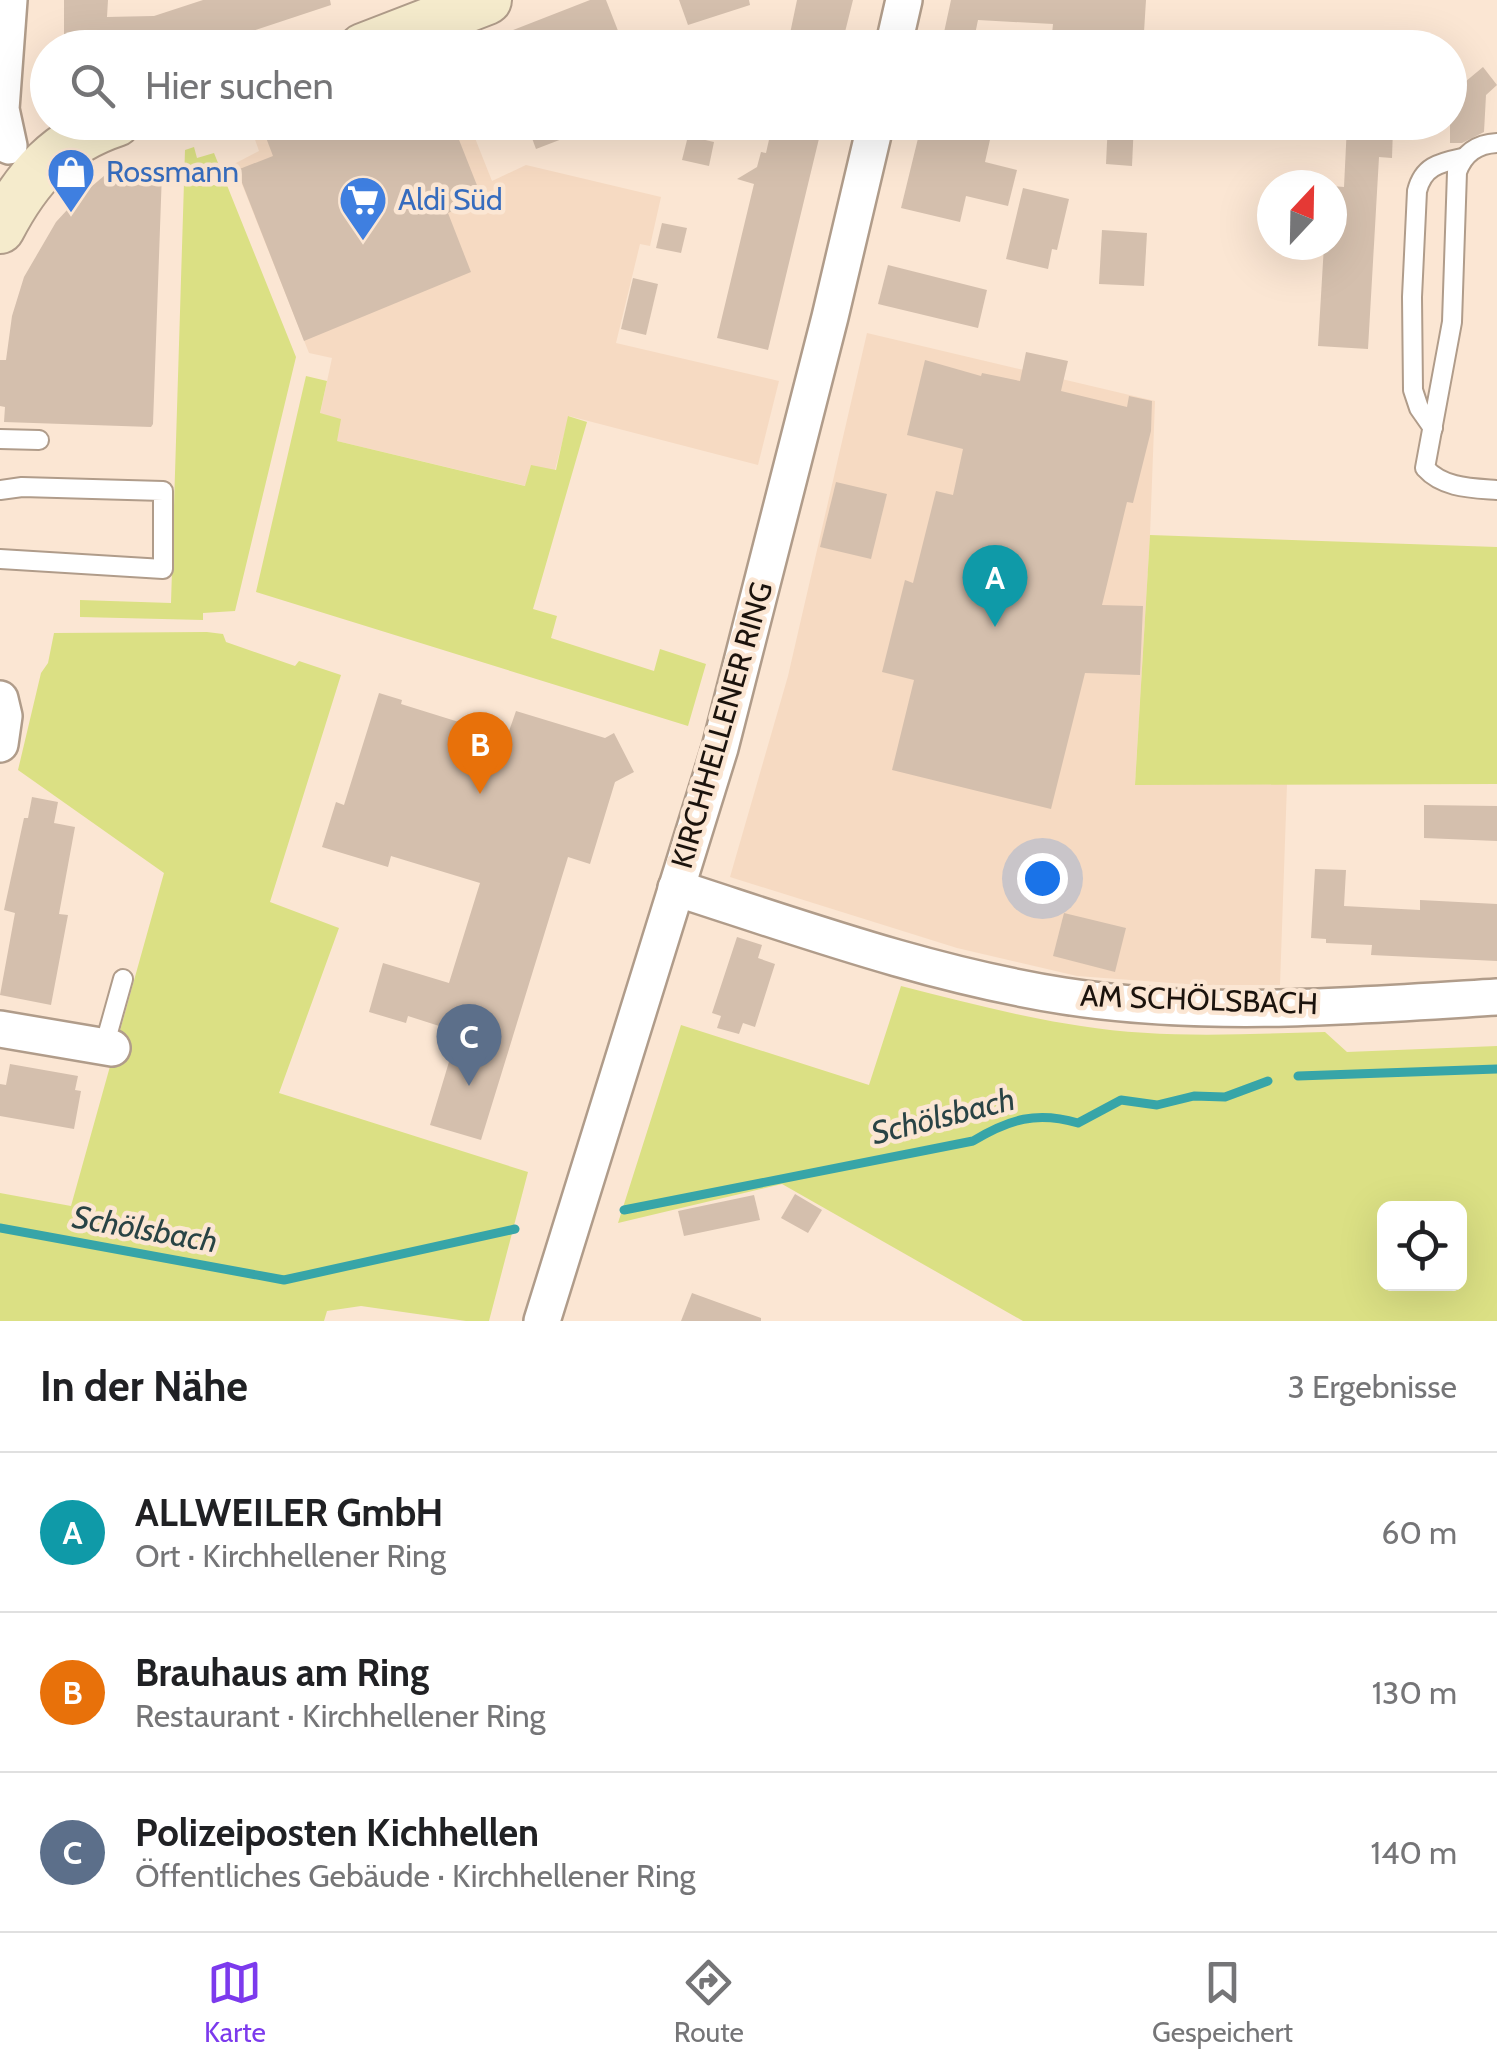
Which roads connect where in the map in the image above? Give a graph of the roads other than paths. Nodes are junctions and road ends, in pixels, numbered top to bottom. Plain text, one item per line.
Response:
1 (9, 0) edge
2 (487, 0) edge
3 (904, 0) edge
4 (410, 30) edge
5 (897, 30) edge
6 (76, 140) edge
7 (872, 140) edge
8 (1497, 143) edge
9 (18, 152) edge
10 (1462, 158) junction
11 (0, 229) edge
12 (1433, 428) junction
13 (0, 439) edge
14 (39, 440) dead end
15 (0, 490) edge
16 (1497, 490) edge
17 (0, 559) edge
18 (0, 699) edge
19 (0, 744) edge
20 (676, 888) junction
21 (123, 978) dead end
22 (1497, 997) edge
23 (0, 1030) edge
24 (108, 1048) joint
25 (542, 1321) edge

1 - 9 street
2 - 4 street
3 - 5 street
6 - 9 street
7 - 20 street, KIRCHHELLENER RING
8 - 10 lane
9 - 11 street
10 - 12 lane
10 - 12 lane
12 - 16 lane
13 - 14 lane
15 - 17 lane
18 - 19 street
20 - 22 street, AM SCHÖLSBACH
20 - 25 street, KIRCHHELLENER RING
21 - 24 lane
23 - 24 street

